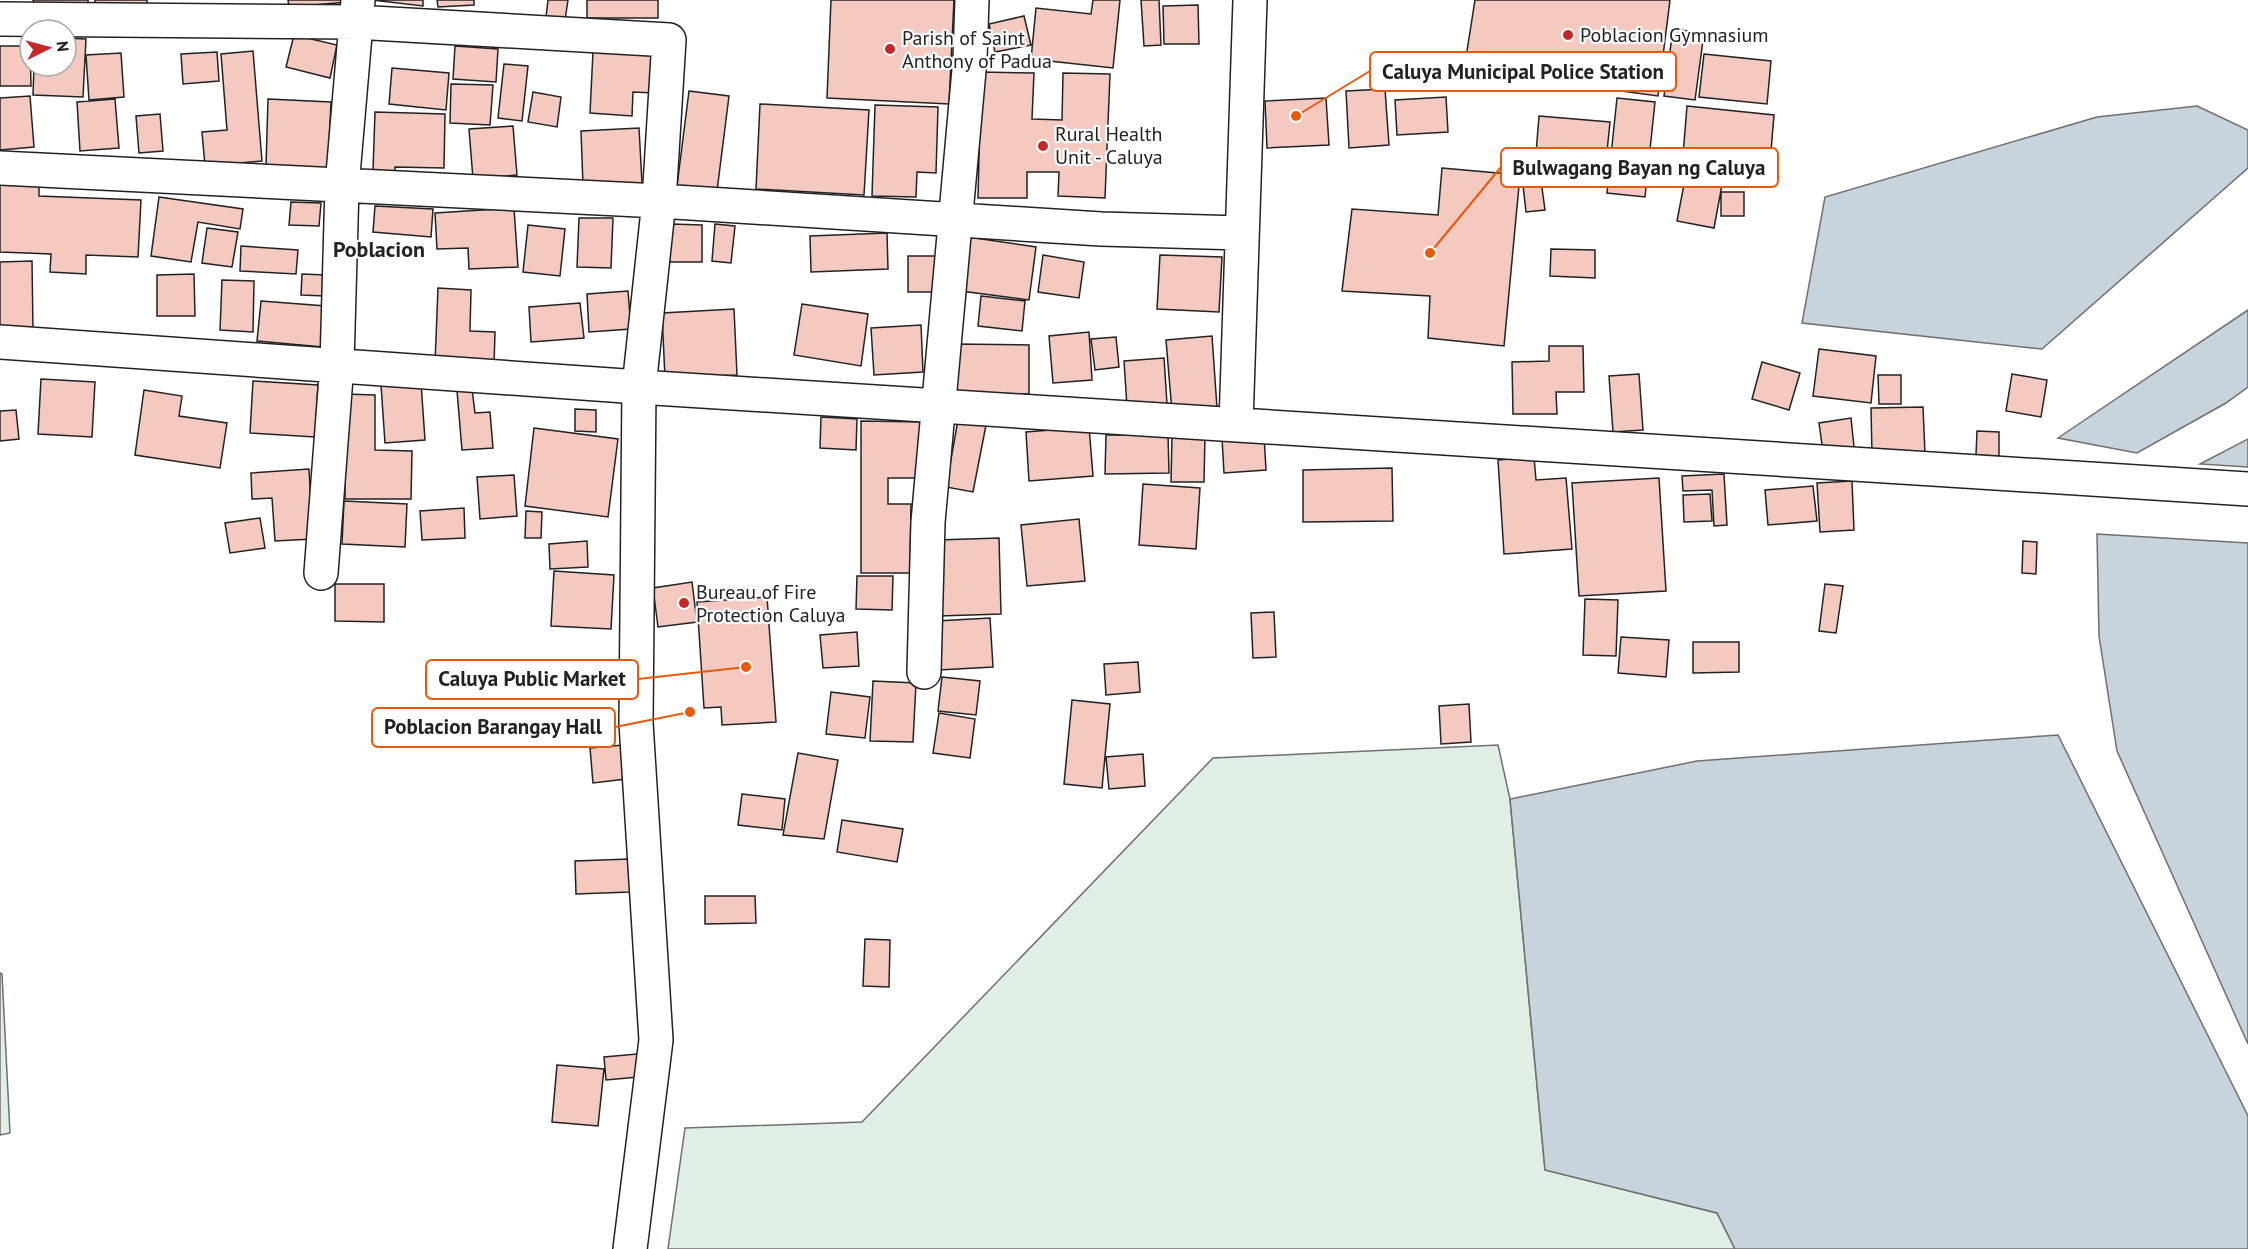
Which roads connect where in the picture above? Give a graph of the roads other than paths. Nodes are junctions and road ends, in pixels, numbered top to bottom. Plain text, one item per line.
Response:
1 (972, 0) edge
2 (1250, 0) edge
3 (356, 11) edge
4 (0, 19) edge
5 (0, 168) edge
6 (342, 186) junction
7 (659, 201) junction
8 (954, 220) junction
9 (1241, 233) junction
10 (0, 342) edge
11 (337, 364) junction
12 (639, 387) junction
13 (939, 405) junction
14 (1236, 424) junction
15 (2248, 489) edge
16 (321, 573) dead end
17 (924, 672) dead end
18 (630, 1249) edge

1 - 8 street
2 - 9 street
3 - 4 street
3 - 6 street
3 - 7 street
5 - 6 street
6 - 7 street
6 - 11 street
7 - 8 street
7 - 12 street
8 - 9 street
8 - 13 street
9 - 14 street
10 - 11 street
11 - 12 street
11 - 16 street
12 - 13 street
12 - 18 street
13 - 14 street
13 - 17 street
14 - 15 street

